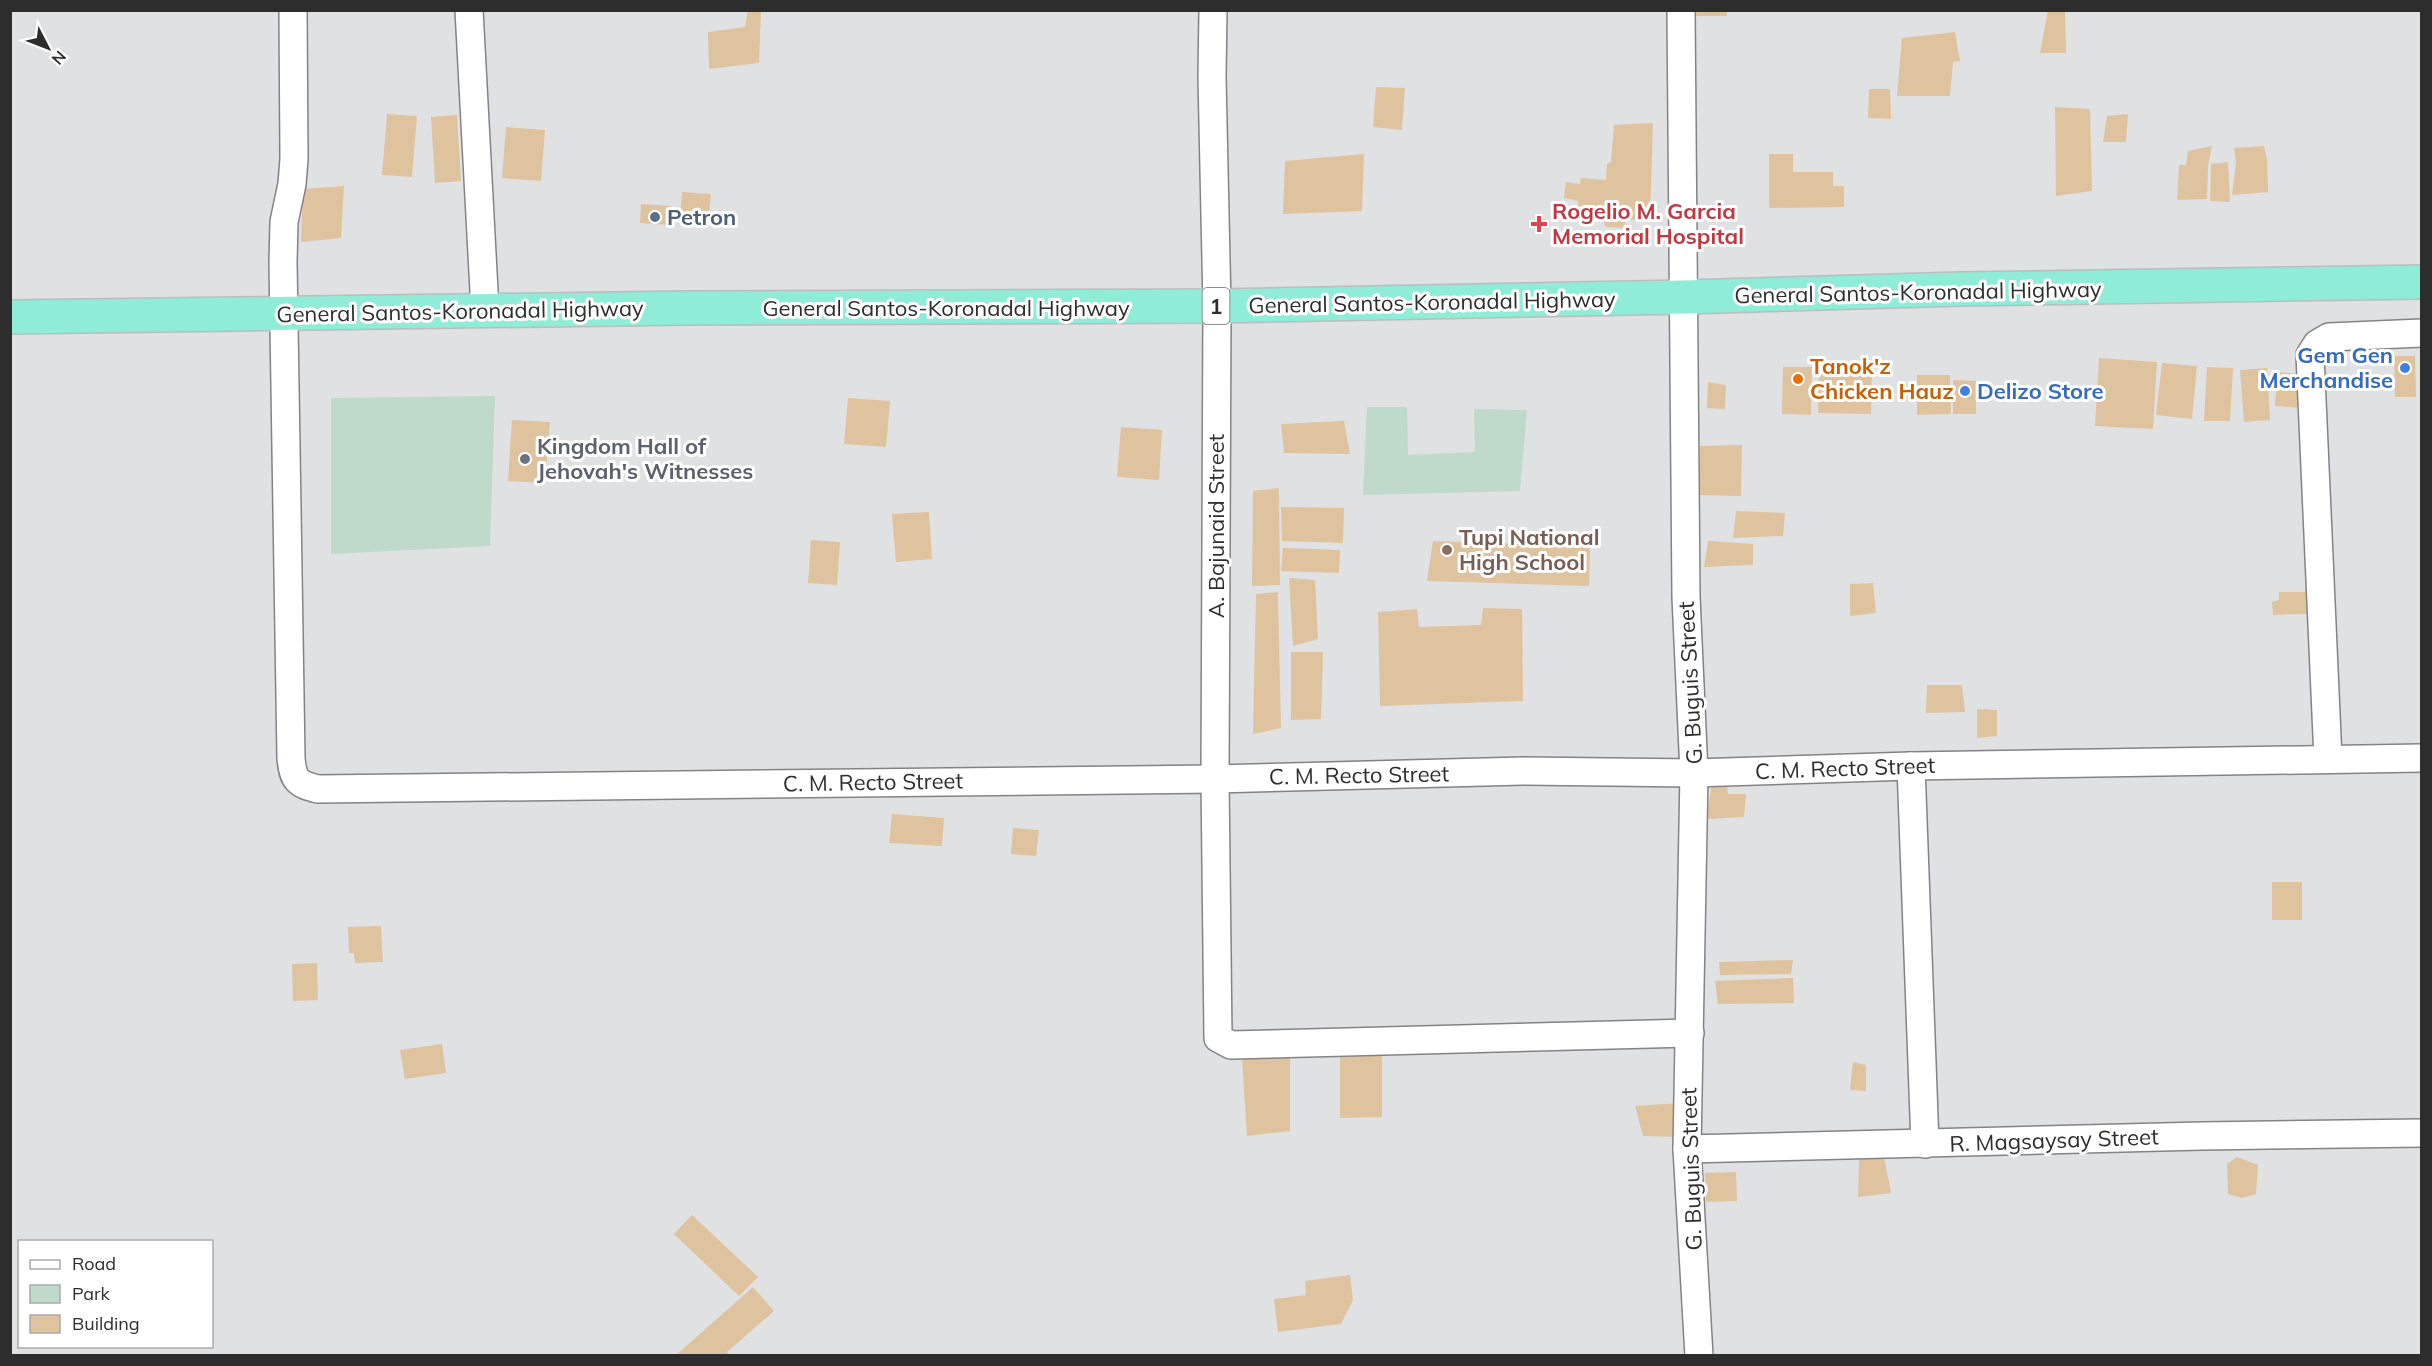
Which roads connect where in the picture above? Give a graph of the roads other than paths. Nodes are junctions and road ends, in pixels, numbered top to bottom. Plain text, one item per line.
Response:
1 (293, 10) edge
2 (469, 10) edge
3 (1214, 10) edge
4 (1681, 10) edge
5 (2421, 282) edge
6 (1685, 297) junction
7 (1217, 306) junction
8 (485, 310) junction
9 (285, 313) junction
10 (10, 318) edge
11 (2421, 333) edge
12 (2421, 758) edge
13 (2328, 759) junction
14 (1911, 766) junction
15 (1694, 773) junction
16 (1215, 778) junction
17 (1690, 1033) junction
18 (2421, 1133) edge
19 (1925, 1144) junction
20 (1688, 1149) junction
21 (1699, 1356) edge

1 - 9 street
2 - 8 street
3 - 7 street, A. Bajunaid Street
4 - 6 street, G. Buguis Street
5 - 6 highway, General Santos-Koronadal Highway / 1
6 - 7 highway, General Santos-Koronadal Highway / 1
6 - 15 street, G. Buguis Street
7 - 8 highway, General Santos-Koronadal Highway / 1
7 - 16 street, A. Bajunaid Street
8 - 9 highway, General Santos-Koronadal Highway / 1
9 - 10 highway, General Santos-Koronadal Highway / 1
9 - 16 street, C. M. Recto Street
11 - 13 street
12 - 13 street, C. M. Recto Street
13 - 14 street, C. M. Recto Street
14 - 15 street, C. M. Recto Street
14 - 19 street
15 - 16 street, C. M. Recto Street
15 - 17 street, G. Buguis Street
16 - 17 street, A. Bajunaid Street
17 - 20 street, G. Buguis Street
18 - 19 street, R. Magsaysay Street
19 - 20 street, R. Magsaysay Street
20 - 21 street, G. Buguis Street

